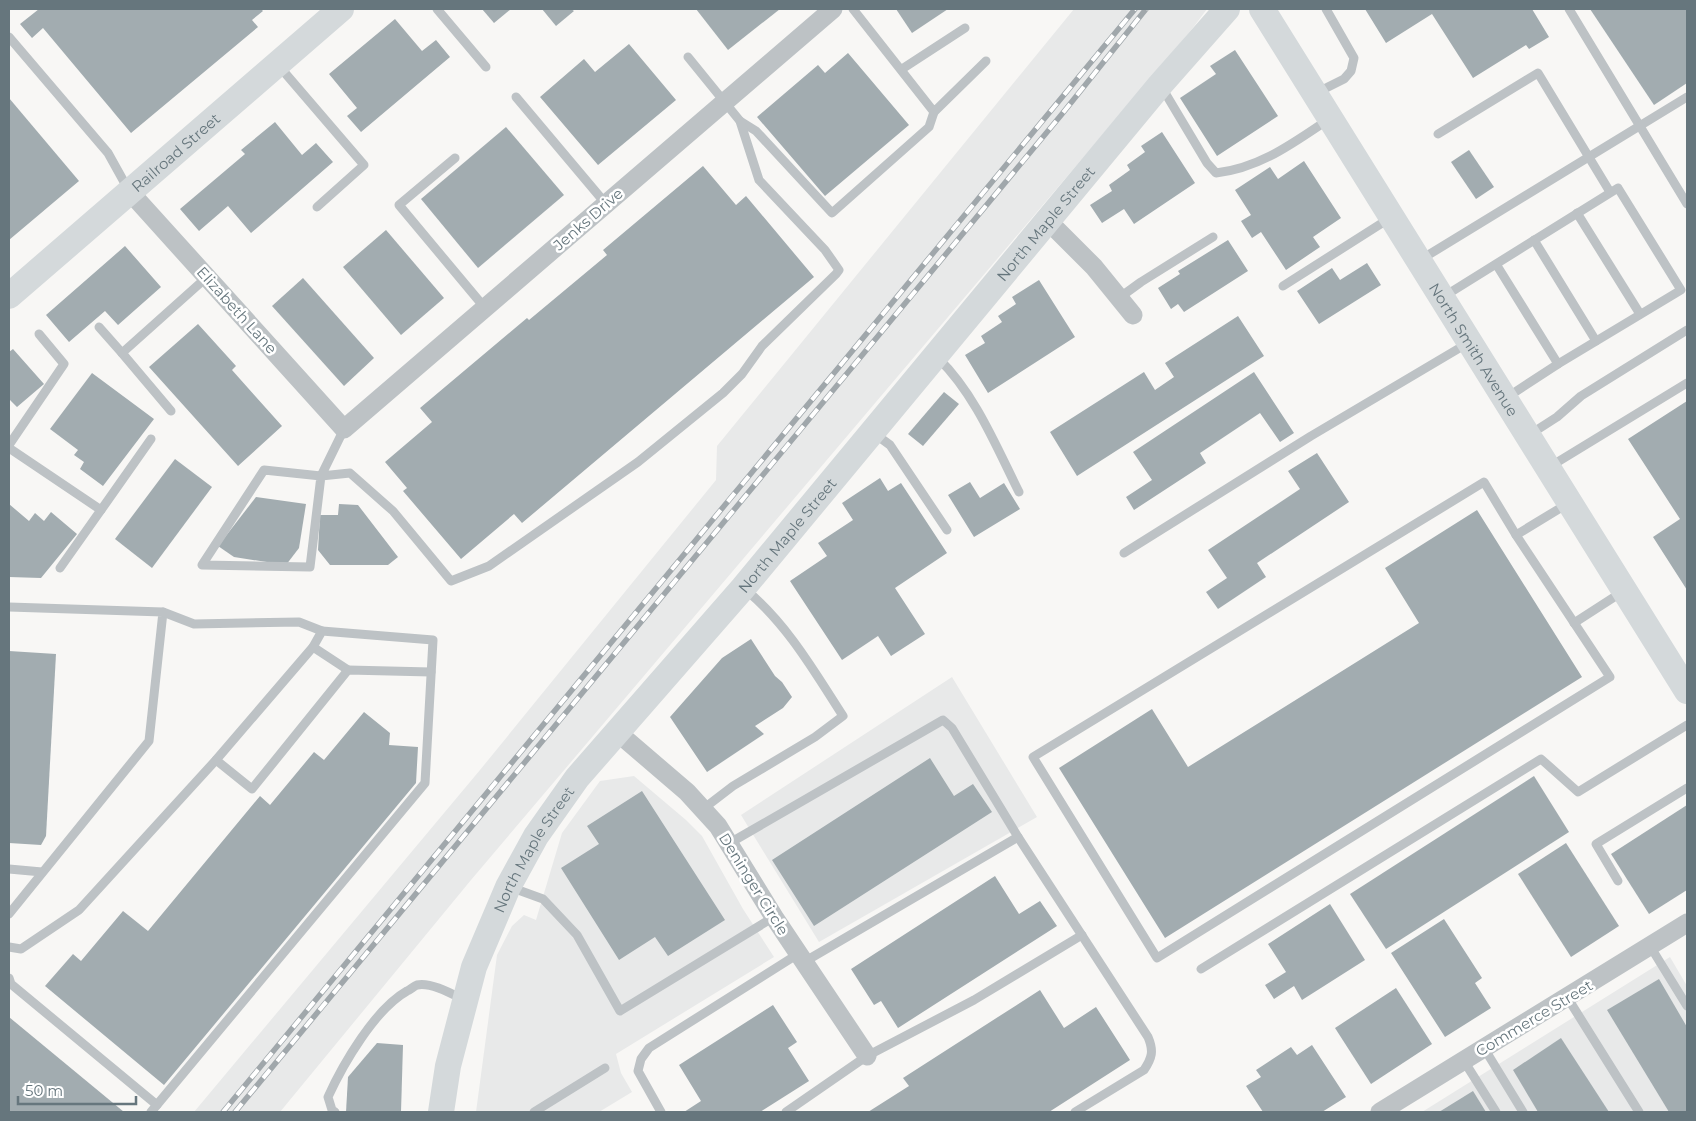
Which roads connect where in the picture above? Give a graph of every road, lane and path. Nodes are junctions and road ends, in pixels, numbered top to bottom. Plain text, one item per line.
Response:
1 (437, 9) edge
2 (832, 9) edge
3 (853, 9) edge
4 (1227, 9) edge
5 (1262, 9) edge
6 (1326, 9) edge
7 (1569, 9) edge
8 (338, 10) edge
9 (965, 28) dead end
10 (9, 37) edge
11 (688, 57) dead end
12 (986, 61) dead end
13 (278, 64) junction
14 (486, 67) dead end
15 (902, 70) junction
16 (1160, 85) junction
17 (1316, 93) junction
18 (516, 97) dead end
19 (1687, 97) edge
20 (725, 101) junction
21 (934, 112) junction
22 (1331, 118) junction
23 (740, 121) junction
24 (1640, 126) junction
25 (1438, 134) dead end
26 (1589, 157) junction
27 (455, 158) dead end
28 (130, 192) junction
29 (1610, 192) junction
30 (606, 204) junction
31 (1687, 204) edge
32 (317, 206) dead end
33 (1577, 213) junction
34 (1392, 216) junction
35 (1048, 221) junction
36 (1213, 237) dead end
37 (1534, 240) junction
38 (1420, 261) junction
39 (1496, 264) junction
40 (207, 277) junction
41 (1283, 286) dead end
42 (9, 296) edge
43 (1442, 297) junction
44 (1119, 298) junction
45 (485, 308) junction
46 (1640, 314) junction
47 (1133, 315) dead end
48 (99, 327) dead end
49 (1687, 330) edge
50 (39, 334) dead end
51 (1596, 341) junction
52 (1470, 342) junction
53 (122, 353) junction
54 (936, 356) junction
55 (1558, 364) junction
56 (1687, 383) edge
57 (1505, 398) junction
58 (171, 411) dead end
59 (344, 429) junction
60 (872, 432) junction
61 (1529, 435) junction
62 (151, 439) dead end
63 (9, 446) edge
64 (1548, 467) junction
65 (321, 476) junction
66 (1019, 492) dead end
67 (1570, 502) junction
68 (101, 510) junction
69 (947, 530) dead end
70 (1516, 535) junction
71 (1124, 553) dead end
72 (60, 568) dead end
73 (743, 588) junction
74 (1625, 591) junction
75 (9, 608) edge
76 (163, 612) junction
77 (1574, 623) junction
78 (322, 631) junction
79 (313, 647) junction
80 (348, 670) junction
81 (431, 672) junction
82 (1687, 691) edge
83 (1687, 725) edge
84 (617, 732) junction
85 (216, 760) junction
86 (1687, 788) edge
87 (703, 808) junction
88 (1018, 837) junction
89 (728, 844) junction
90 (9, 869) edge
91 (42, 872) junction
92 (1618, 881) dead end
93 (508, 886) junction
94 (9, 914) edge
95 (774, 916) junction
96 (1684, 928) edge
97 (1082, 935) junction
98 (1650, 946) junction
99 (9, 948) edge
100 (801, 958) junction
101 (1201, 969) dead end
102 (9, 978) edge
103 (1567, 998) junction
104 (464, 1000) junction
105 (1687, 1006) edge
106 (1484, 1048) junction
107 (867, 1056) junction
108 (1464, 1060) junction
109 (605, 1068) dead end
110 (157, 1105) junction
111 (1399, 1107) edge
112 (151, 1112) edge
113 (334, 1112) edge
114 (441, 1112) edge
115 (534, 1112) edge
116 (660, 1112) edge
117 (786, 1112) edge
118 (1075, 1112) edge
119 (1380, 1112) edge
120 (1496, 1112) edge
121 (1522, 1112) edge
122 (1639, 1112) edge

1 - 14 lane
2 - 20 street, Jenks Drive
3 - 15 lane
4 - 16 main road, North Maple Street
5 - 17 main road, North Smith Avenue
6 - 17 lane
7 - 24 lane
8 - 13 main road, Railroad Street
9 - 15 lane
10 - 28 lane
11 - 20 lane
12 - 21 lane
13 - 28 main road, Railroad Street
13 - 32 lane
15 - 21 lane
16 - 22 lane
16 - 35 main road, North Maple Street
17 - 22 main road, North Smith Avenue
18 - 30 lane
19 - 24 lane
20 - 23 lane
20 - 30 street, Jenks Drive
21 - 23 lane
22 - 34 main road, North Smith Avenue
23 - 65 lane
24 - 26 lane
24 - 31 lane
25 - 26 lane
26 - 29 lane
26 - 38 lane
27 - 45 lane
28 - 40 street, Elizabeth Lane
28 - 42 main road, Railroad Street
29 - 33 lane
29 - 46 lane
30 - 45 street, Jenks Drive
33 - 37 lane
33 - 46 lane
34 - 38 main road, North Smith Avenue
34 - 41 lane
35 - 44 street
35 - 54 main road, North Maple Street
36 - 44 lane
37 - 39 lane
37 - 51 lane
38 - 43 main road, North Smith Avenue
39 - 43 lane
39 - 55 lane
40 - 53 lane
40 - 59 street, Elizabeth Lane
43 - 52 main road, North Smith Avenue
44 - 47 street
45 - 59 street, Jenks Drive
46 - 51 lane
48 - 53 lane
49 - 61 lane
50 - 63 lane
51 - 55 lane
52 - 57 main road, North Smith Avenue
52 - 71 lane
53 - 58 lane
54 - 60 main road, North Maple Street
54 - 66 lane
55 - 57 lane
56 - 64 lane
57 - 61 main road, North Smith Avenue
59 - 65 lane
60 - 69 lane
60 - 73 main road, North Maple Street
61 - 64 main road, North Smith Avenue
62 - 68 lane
63 - 68 lane
64 - 67 main road, North Smith Avenue
65 - 65 lane
67 - 70 lane
67 - 74 main road, North Smith Avenue
68 - 72 lane
70 - 77 lane
70 - 77 lane
73 - 84 main road, North Maple Street
73 - 87 lane
74 - 77 lane
74 - 82 main road, North Smith Avenue
75 - 76 lane
76 - 78 lane
76 - 91 lane
78 - 79 lane
78 - 81 lane
79 - 80 lane
79 - 85 lane
80 - 81 lane
80 - 85 lane
81 - 110 lane
83 - 101 lane
84 - 87 street, Deninger Circle
84 - 93 main road, North Maple Street
85 - 99 lane
86 - 92 lane
87 - 89 street, Deninger Circle
88 - 89 lane
88 - 97 lane
88 - 100 lane
89 - 95 street, Deninger Circle
90 - 91 lane
91 - 94 lane
93 - 95 lane
93 - 104 main road, North Maple Street
95 - 100 street, Deninger Circle
96 - 98 street, Commerce Street
97 - 107 lane
97 - 118 lane
98 - 103 street, Commerce Street
98 - 105 lane
100 - 107 street, Deninger Circle
100 - 116 lane
102 - 110 lane
103 - 106 street, Commerce Street
103 - 122 lane
104 - 113 lane
104 - 114 main road, North Maple Street
106 - 108 street, Commerce Street
106 - 121 lane
107 - 117 lane
108 - 111 street, Commerce Street
108 - 120 lane
109 - 115 lane
110 - 112 lane
111 - 119 street, Commerce Street

